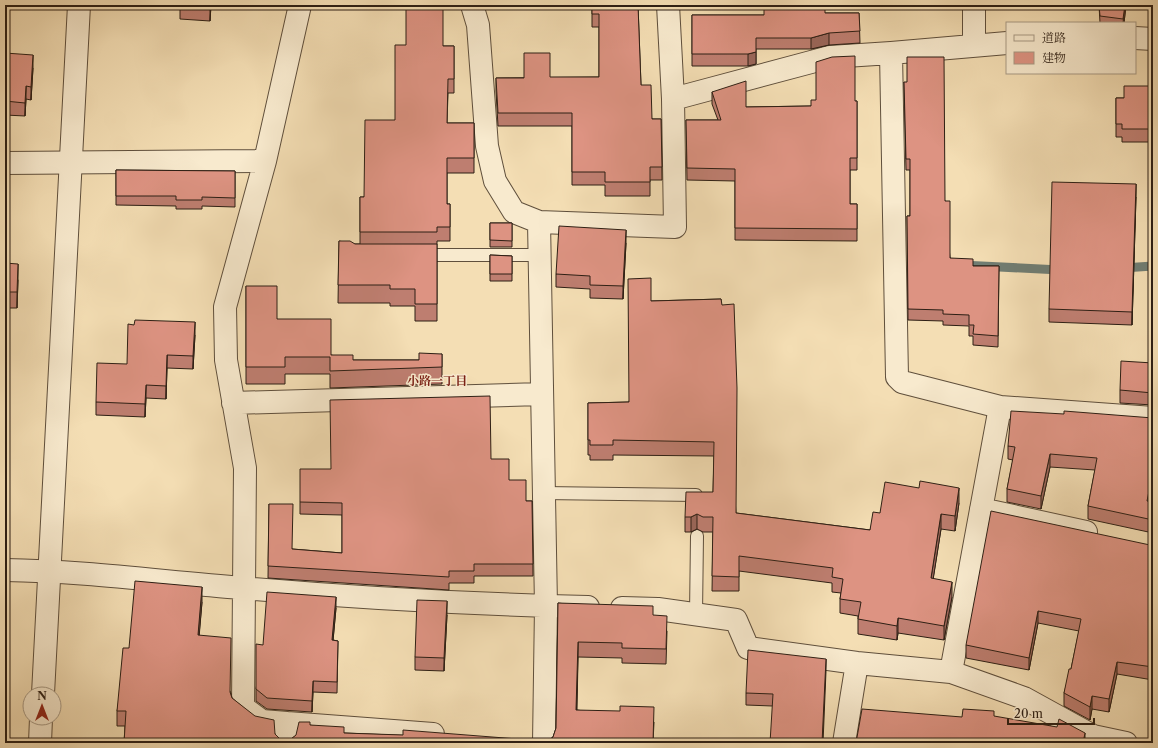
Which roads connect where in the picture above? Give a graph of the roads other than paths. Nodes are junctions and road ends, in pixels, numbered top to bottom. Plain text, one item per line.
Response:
1 (79, 5) edge
2 (300, 5) edge
3 (472, 5) edge
4 (668, 5) edge
5 (974, 5) edge
6 (1136, 38) edge
7 (1153, 39) edge
8 (1006, 42) edge
9 (974, 44) junction
10 (891, 54) junction
11 (673, 100) junction
12 (264, 161) junction
13 (5, 163) edge
14 (71, 164) junction
15 (539, 222) junction
16 (411, 254) edge
17 (539, 255) junction
18 (541, 394) junction
19 (233, 403) junction
20 (1000, 406) junction
21 (1153, 418) edge
22 (543, 493) junction
23 (696, 495) edge
24 (981, 509) junction
25 (697, 536) dead end
26 (1106, 536) edge
27 (5, 570) edge
28 (49, 570) junction
29 (244, 588) junction
30 (546, 606) junction
31 (696, 614) junction
32 (857, 663) junction
33 (951, 672) junction
34 (43, 686) edge
35 (41, 726) edge
36 (286, 733) edge
37 (450, 736) edge
38 (521, 741) edge
39 (40, 743) edge
40 (544, 743) edge
41 (844, 743) edge
42 (1126, 743) edge

1 - 14 street
2 - 12 street
3 - 15 street
4 - 11 street
5 - 9 street
6 - 7 street
8 - 9 street
9 - 10 street
10 - 11 street
10 - 20 street
11 - 15 street
12 - 14 street
12 - 19 street
13 - 14 street
14 - 28 street
15 - 17 street
16 - 17 lane
17 - 18 street
18 - 19 street
18 - 22 street
19 - 29 street
20 - 21 street
20 - 24 street
22 - 23 lane
22 - 30 street
24 - 26 street
24 - 33 street
25 - 31 lane
27 - 28 street
28 - 29 street
28 - 34 street
29 - 30 street
29 - 36 street
30 - 31 street
30 - 40 street
31 - 32 street
32 - 33 street
32 - 41 street
33 - 42 street
35 - 39 street
36 - 37 street
38 - 40 street

